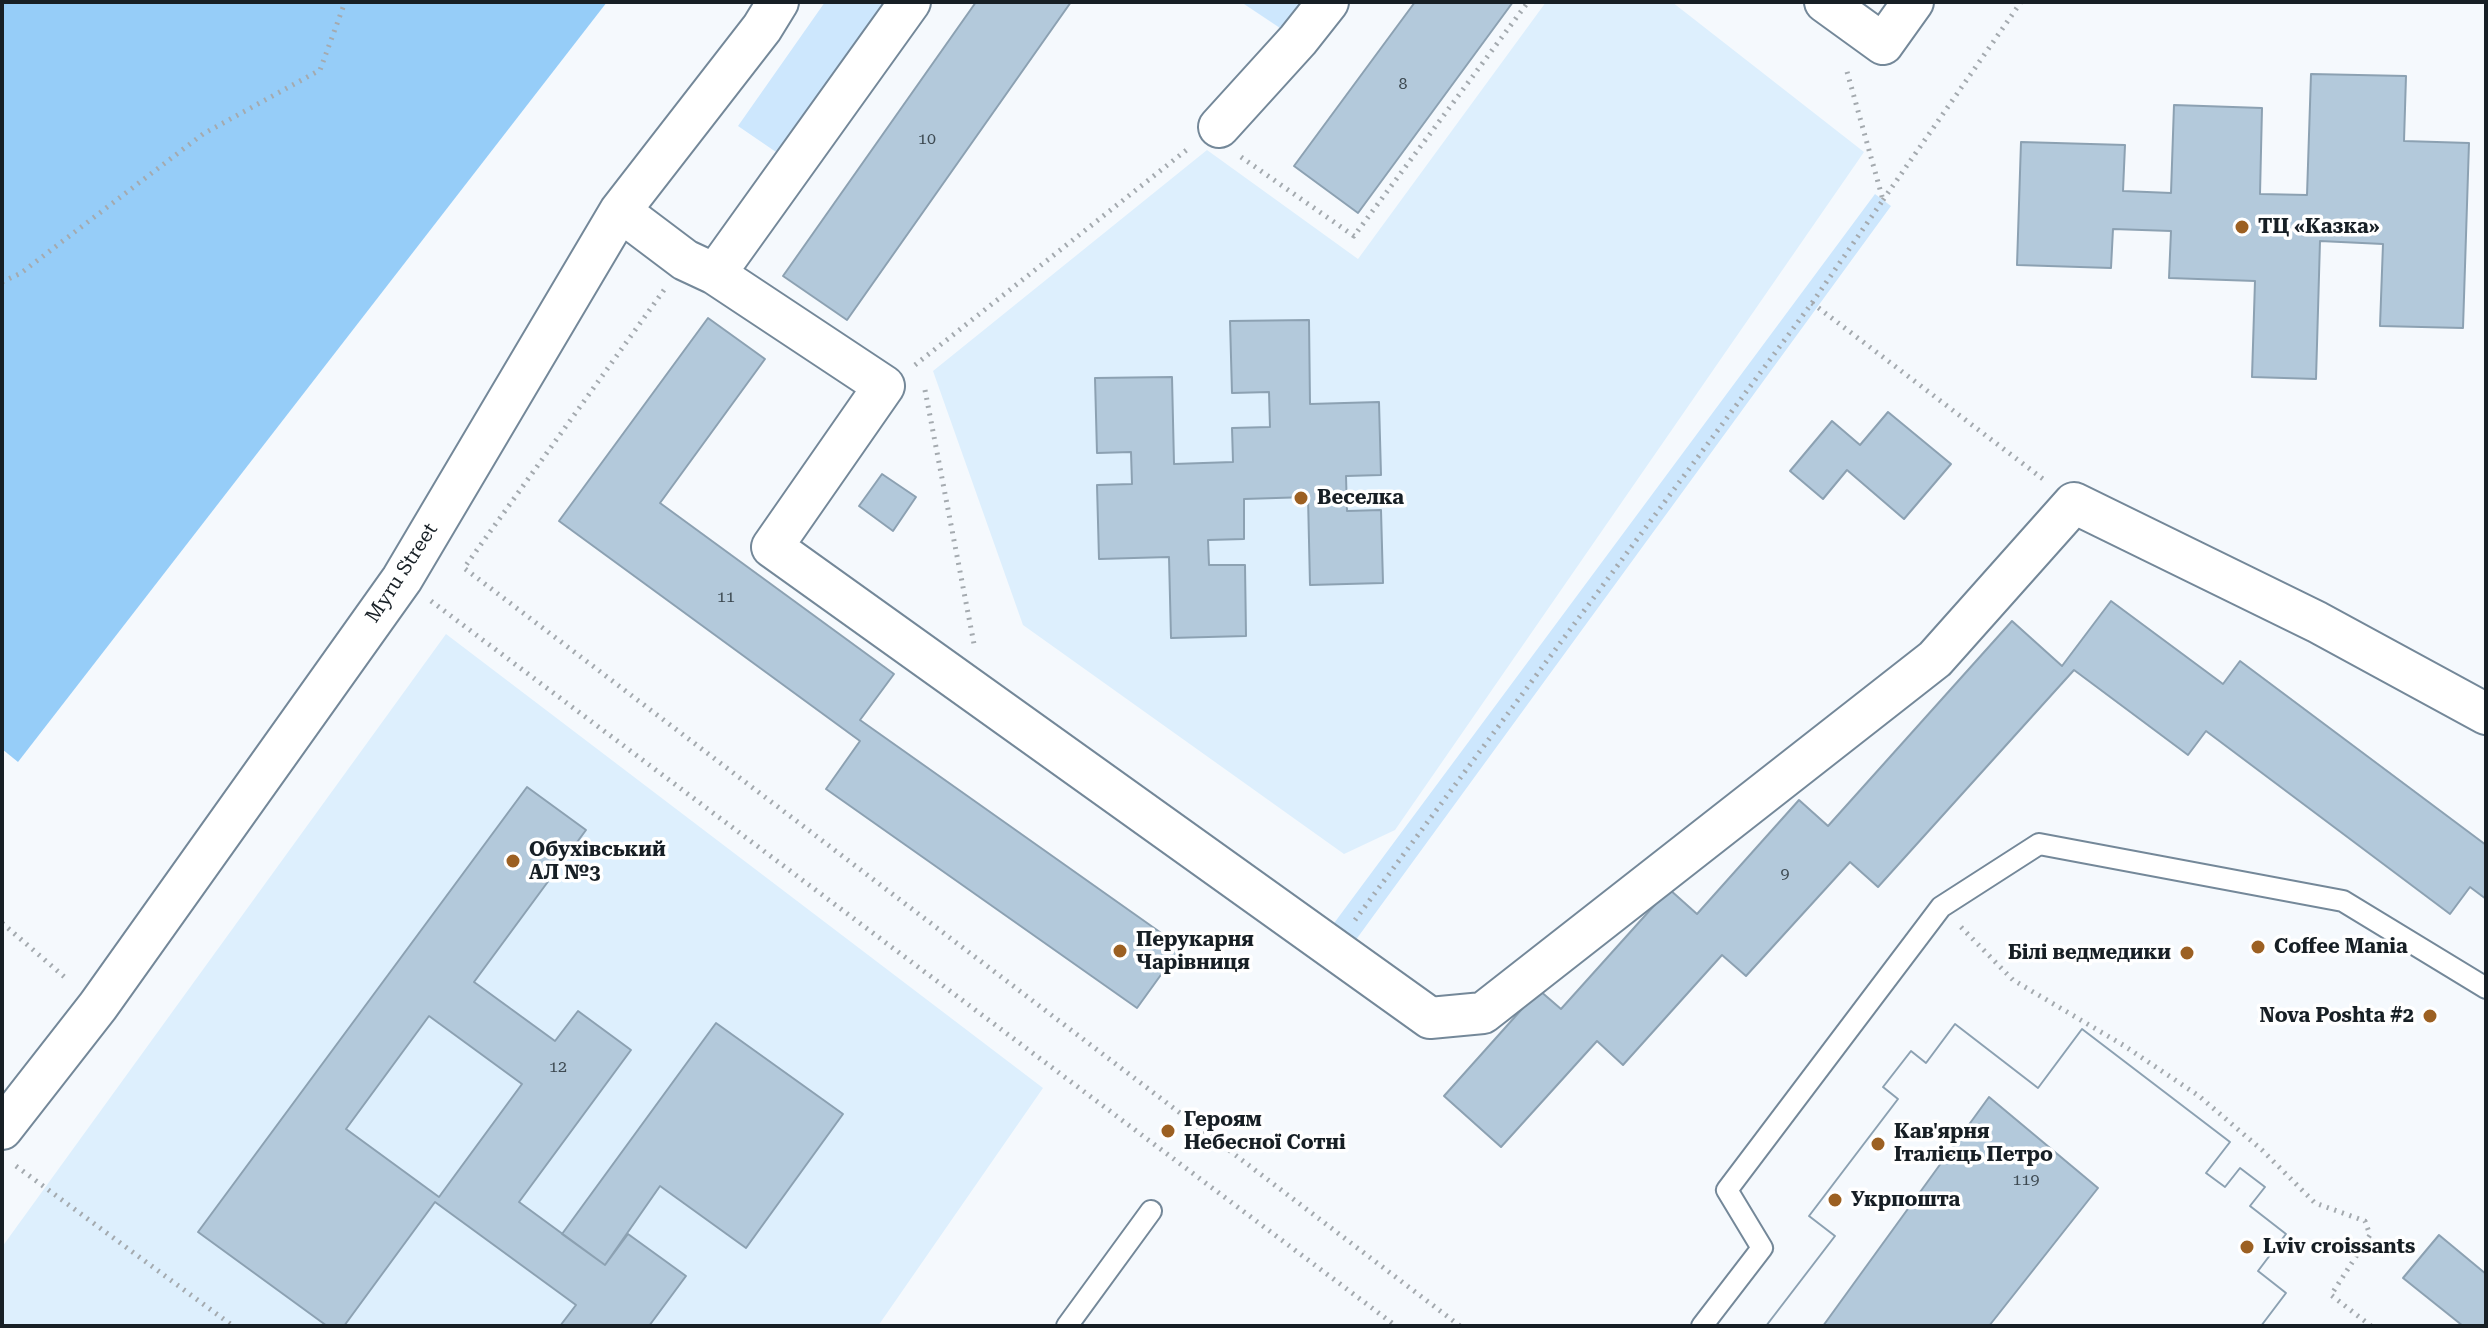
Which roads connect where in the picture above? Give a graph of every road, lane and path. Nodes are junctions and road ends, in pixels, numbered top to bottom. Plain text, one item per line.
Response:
1 (345, 2) edge
2 (778, 2) edge
3 (910, 2) edge
4 (1328, 2) edge
5 (1528, 2) edge
6 (1825, 2) edge
7 (1913, 2) edge
8 (2021, 2) edge
9 (1846, 65) dead end
10 (1219, 127) junction
11 (1883, 200) junction
12 (620, 211) junction
13 (700, 267) junction
14 (2, 282) edge
15 (1812, 303) junction
16 (920, 362) junction
17 (884, 386) junction
18 (2074, 503) junction
19 (402, 579) junction
20 (985, 700) junction
21 (2486, 714) edge
22 (1941, 907) junction
23 (2, 923) edge
24 (1333, 949) junction
25 (2486, 988) edge
26 (98, 1006) junction
27 (8, 1147) edge
28 (1151, 1211) dead end
29 (233, 1326) edge
30 (1067, 1326) edge
31 (1396, 1326) edge
32 (1460, 1326) edge
33 (1702, 1326) edge
34 (2371, 1326) edge

1 - 14 path
2 - 12 street, Myru Street
3 - 13 street
4 - 10 street
5 - 10 path
6 - 7 street
8 - 11 path
9 - 11 path
10 - 16 path
11 - 15 path
12 - 13 street
12 - 19 street, Myru Street
13 - 17 street
13 - 32 path
15 - 18 path
15 - 24 path
16 - 17 path
16 - 20 path
17 - 20 street
18 - 21 street
18 - 24 street
19 - 26 street, Myru Street
19 - 31 path
20 - 24 street
22 - 25 lane
22 - 33 lane
22 - 34 path
23 - 26 path
26 - 27 street, Myru Street
27 - 29 path
28 - 30 lane

